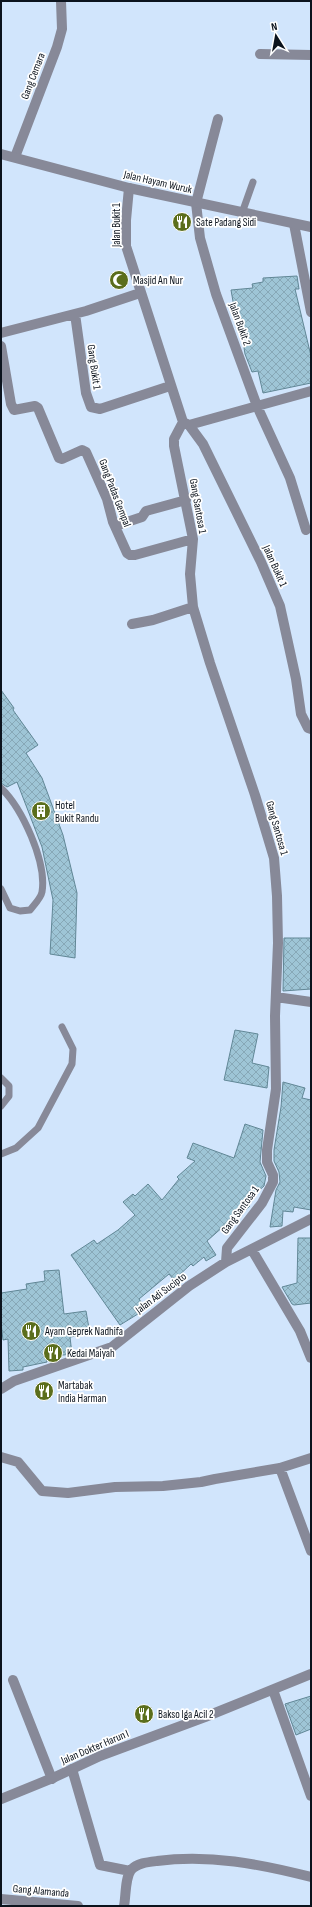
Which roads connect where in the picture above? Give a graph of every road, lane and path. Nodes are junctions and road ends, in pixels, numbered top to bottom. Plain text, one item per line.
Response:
1 (61, 1) edge
2 (260, 54) dead end
3 (311, 55) edge
4 (218, 119) dead end
5 (1, 154) edge
6 (15, 158) junction
7 (253, 182) dead end
8 (129, 188) junction
9 (196, 203) junction
10 (242, 213) junction
11 (294, 224) junction
12 (311, 227) edge
13 (140, 293) junction
14 (311, 312) edge
15 (75, 314) junction
16 (1, 334) edge
17 (1, 346) edge
18 (170, 386) junction
19 (311, 391) edge
20 (257, 406) junction
21 (186, 423) junction
22 (186, 500) junction
23 (115, 526) junction
24 (306, 530) dead end
25 (193, 539) junction
26 (192, 607) junction
27 (132, 624) dead end
28 (310, 729) edge
29 (1, 788) edge
30 (1, 889) edge
31 (276, 997) junction
32 (311, 1002) edge
33 (62, 1027) dead end
34 (1, 1078) edge
35 (1, 1106) edge
36 (1, 1154) edge
37 (311, 1219) edge
38 (252, 1250) junction
39 (226, 1262) junction
40 (309, 1353) edge
41 (1, 1389) edge
42 (1, 1458) edge
43 (311, 1458) edge
44 (280, 1468) junction
45 (311, 1551) edge
46 (311, 1674) edge
47 (13, 1680) dead end
48 (273, 1690) junction
49 (72, 1769) junction
50 (52, 1779) junction
51 (311, 1796) edge
52 (1, 1799) edge
53 (130, 1871) junction
54 (311, 1877) edge
55 (1, 1899) edge
56 (78, 1906) edge
57 (124, 1906) edge

1 - 6 street, Gang Cemara
2 - 3 street
4 - 9 street, Jalan Bukit 2
5 - 6 street, Jalan Hayam Wuruk
6 - 8 street, Jalan Hayam Wuruk
7 - 10 lane
8 - 9 street, Jalan Hayam Wuruk
8 - 13 street, Jalan Bukit 1
9 - 10 street, Jalan Hayam Wuruk
9 - 20 street, Jalan Bukit 2
10 - 11 street, Jalan Hayam Wuruk
11 - 12 street, Jalan Hayam Wuruk
11 - 14 street
13 - 15 street
13 - 18 street, Jalan Bukit 1
15 - 16 street
15 - 18 street, Gang Bukit 1
17 - 23 street, Gang Padas Gempal
18 - 21 street, Jalan Bukit 1
19 - 20 street
20 - 21 street
20 - 24 street, Jalan Bukit 2
21 - 22 street, Gang Santosa 1
21 - 28 street, Jalan Bukit 1
22 - 23 street
22 - 25 street, Gang Santosa 1
23 - 25 street, Gang Padas Gempal
25 - 26 street, Gang Santosa 1
26 - 27 street
26 - 31 street, Gang Santosa 1
29 - 30 lane
31 - 32 street
31 - 39 street, Gang Santosa 1
33 - 36 lane
34 - 35 lane
37 - 38 street, Jalan Adi Sucipto
38 - 39 street, Jalan Adi Sucipto
38 - 40 street
39 - 41 street, Jalan Adi Sucipto
42 - 44 street
43 - 44 street
44 - 45 street
46 - 48 street, Jalan Dokter Harun I
47 - 50 street
48 - 49 street, Jalan Dokter Harun I
48 - 51 street
49 - 50 street, Jalan Dokter Harun I
49 - 53 street
50 - 52 street, Jalan Dokter Harun I
53 - 54 street
53 - 57 street
55 - 56 street, Gang Alamanda

